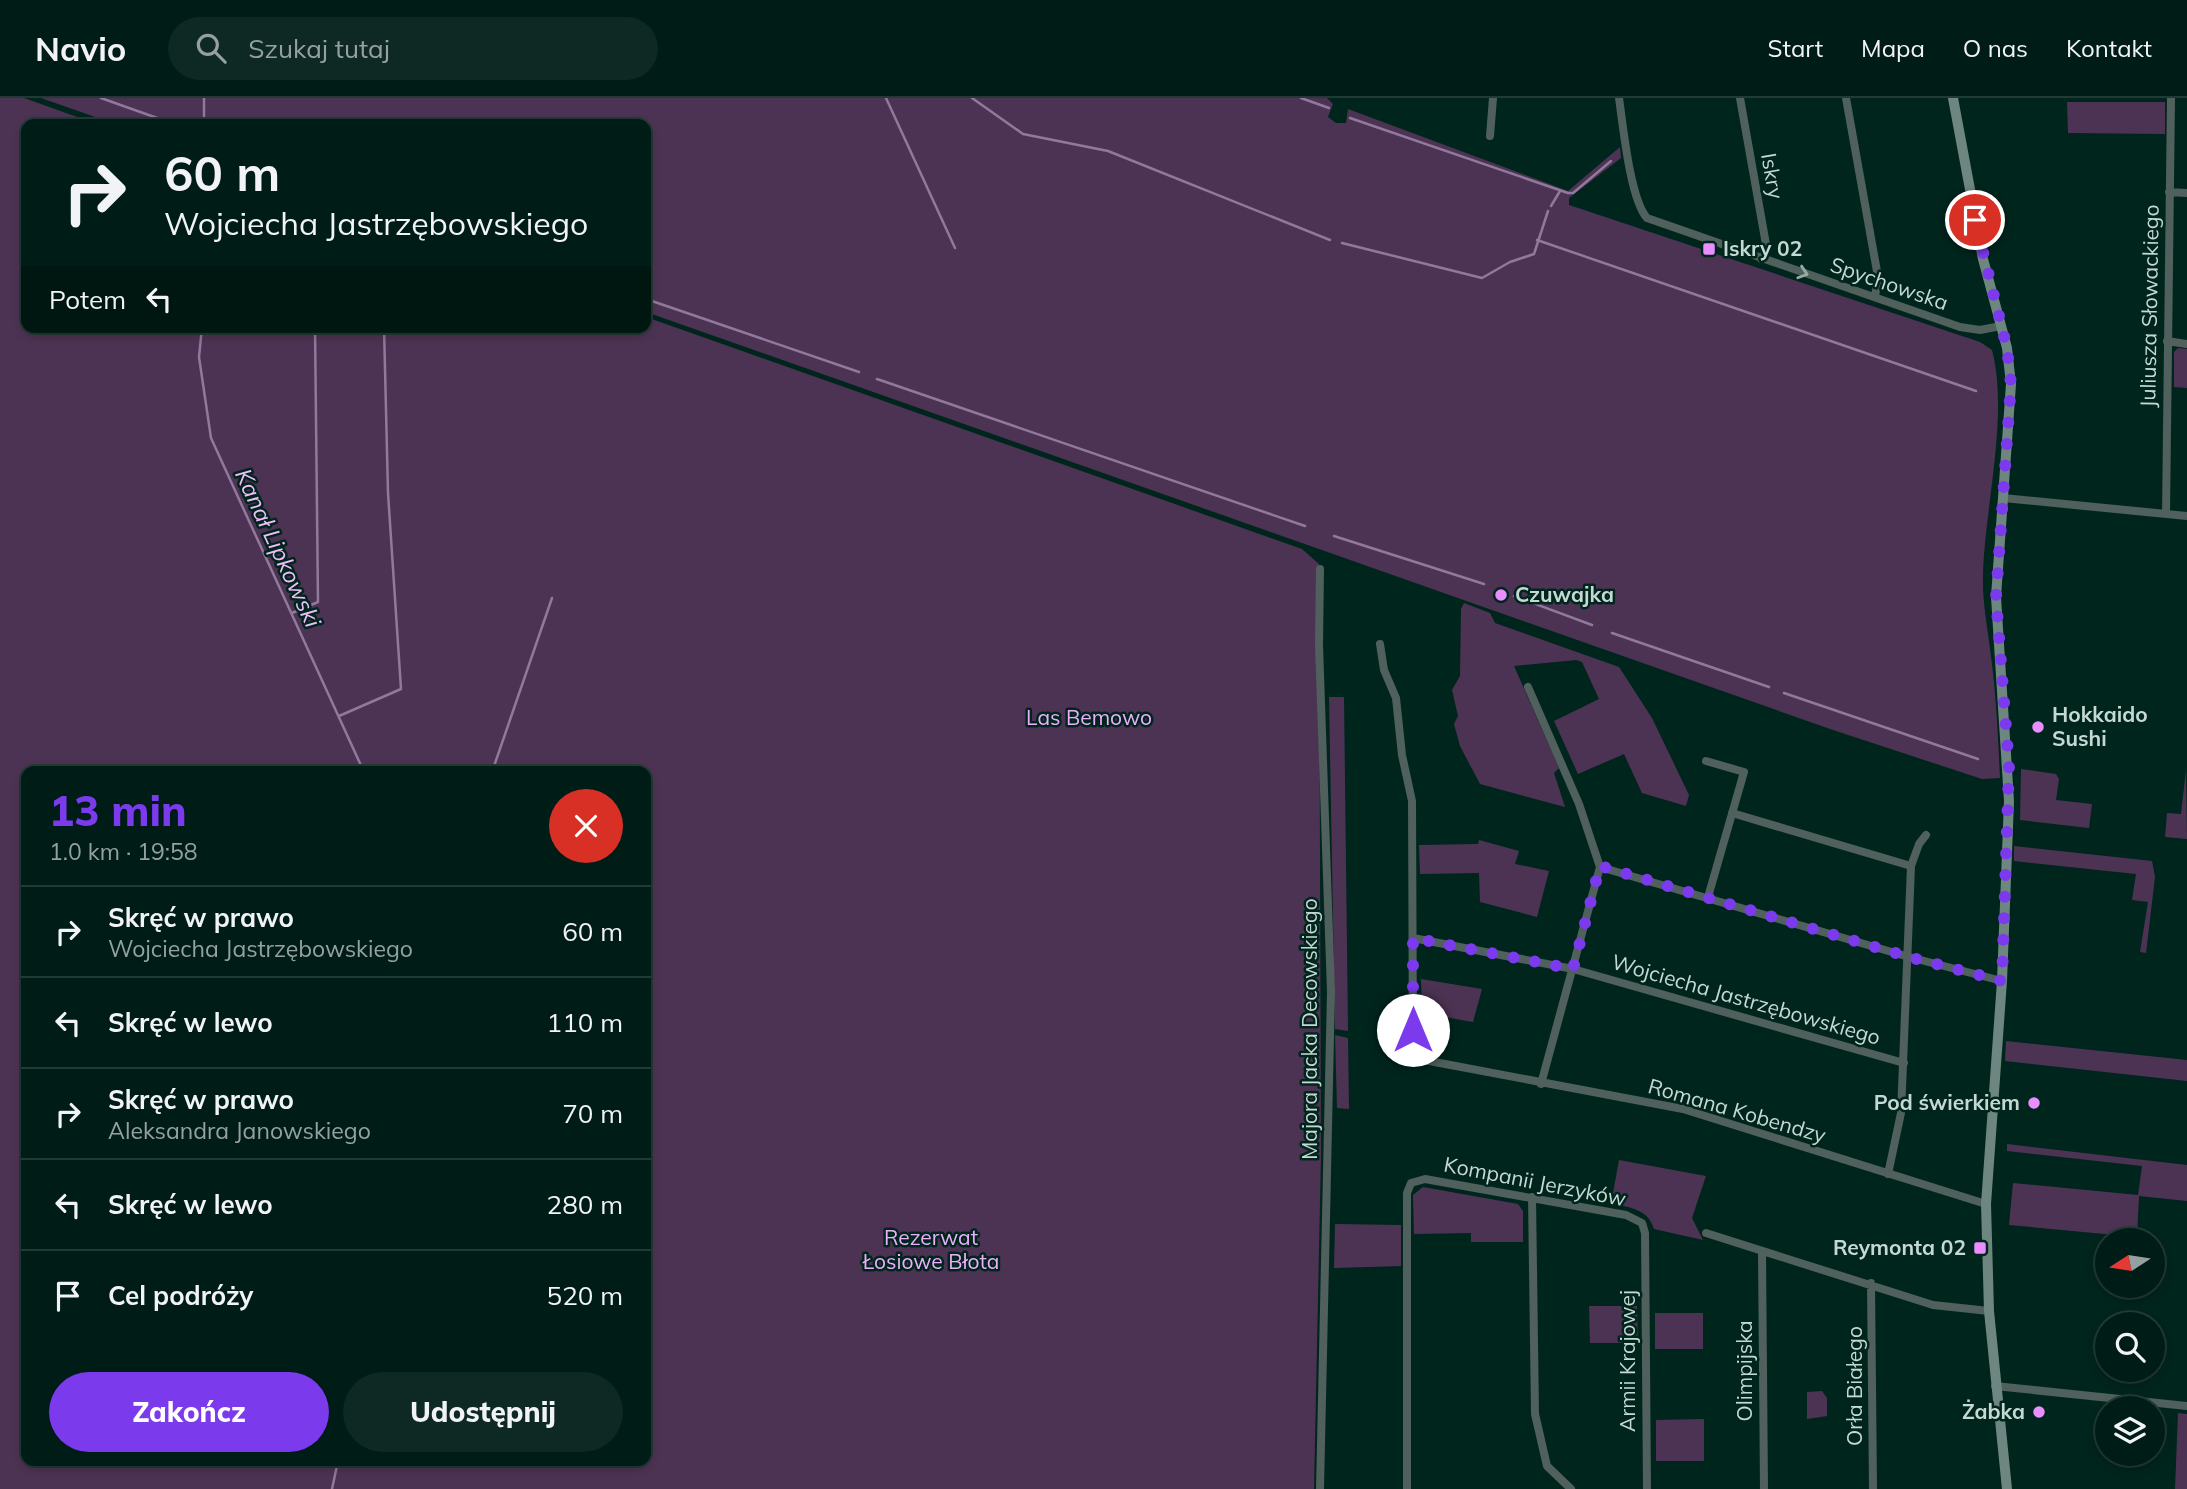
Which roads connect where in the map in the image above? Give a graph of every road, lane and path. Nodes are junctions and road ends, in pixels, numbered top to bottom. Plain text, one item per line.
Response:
1 (1493, 98) edge
2 (1619, 98) edge
3 (1740, 98) edge
4 (1846, 98) edge
5 (1953, 98) edge
6 (2171, 98) edge
7 (1490, 136) dead end
8 (2169, 192) junction
9 (2187, 193) edge
10 (1761, 259) junction
11 (1874, 297) junction
12 (2001, 326) junction
13 (2167, 341) junction
14 (2187, 344) edge
15 (2003, 498) junction
16 (2166, 514) junction
17 (2187, 516) edge
18 (1320, 569) dead end
19 (1380, 644) dead end
20 (1528, 687) dead end
21 (1706, 761) dead end
22 (1732, 813) junction
23 (1926, 835) dead end
24 (1600, 866) junction
25 (1911, 866) junction
26 (1708, 897) junction
27 (1413, 938) junction
28 (1909, 957) junction
29 (1573, 969) junction
30 (2002, 981) junction
31 (1393, 1050) dead end
32 (1413, 1052) junction
33 (1904, 1063) junction
34 (1542, 1084) junction
35 (1888, 1174) junction
36 (1532, 1197) junction
37 (1986, 1204) junction
38 (1645, 1233) joint
39 (1706, 1233) dead end
40 (1762, 1252) junction
41 (1871, 1283) junction
42 (1989, 1311) junction
43 (1996, 1387) junction
44 (2187, 1406) edge
45 (1320, 1489) edge
46 (1407, 1489) edge
47 (1571, 1489) edge
48 (1647, 1489) edge
49 (1764, 1489) edge
50 (1873, 1489) edge
51 (2007, 1489) edge

1 - 7 street
2 - 10 street, Spychowska
3 - 10 street, Iskry
4 - 11 street
5 - 12 street
6 - 8 street, Juliusza Słowackiego
8 - 9 street
8 - 13 street, Juliusza Słowackiego
10 -> 11 street, Spychowska
11 - 12 street, Spychowska
12 - 15 street
13 - 14 street
13 - 16 street, Juliusza Słowackiego
15 - 16 street
15 - 30 street
16 - 17 street
18 - 45 street, Majora Jacka Decowskiego
19 - 27 street
20 - 24 street
21 - 22 street
22 - 25 street
22 - 26 street
23 - 25 street
24 - 26 street
24 - 29 street
25 - 28 street
26 - 28 street
27 - 29 street, Wojciecha Jastrzębowskiego
27 - 32 street
28 - 30 street
28 - 33 street
29 - 33 street, Wojciecha Jastrzębowskiego
29 - 34 street
30 - 37 street
31 - 32 street, Romana Kobendzy
32 - 34 street, Romana Kobendzy
33 - 35 street
34 - 35 street, Romana Kobendzy
35 - 37 street, Romana Kobendzy
36 - 38 street, Kompanii Jerzyków
36 - 46 street, Kompanii Jerzyków
36 - 47 street
37 - 42 street
38 - 48 street, Armii Krajowej
39 - 40 street
40 - 41 street
40 - 49 street, Olimpijska
41 - 42 street
41 - 50 street, Orła Białego
42 - 43 street
43 - 44 street
43 - 51 street

